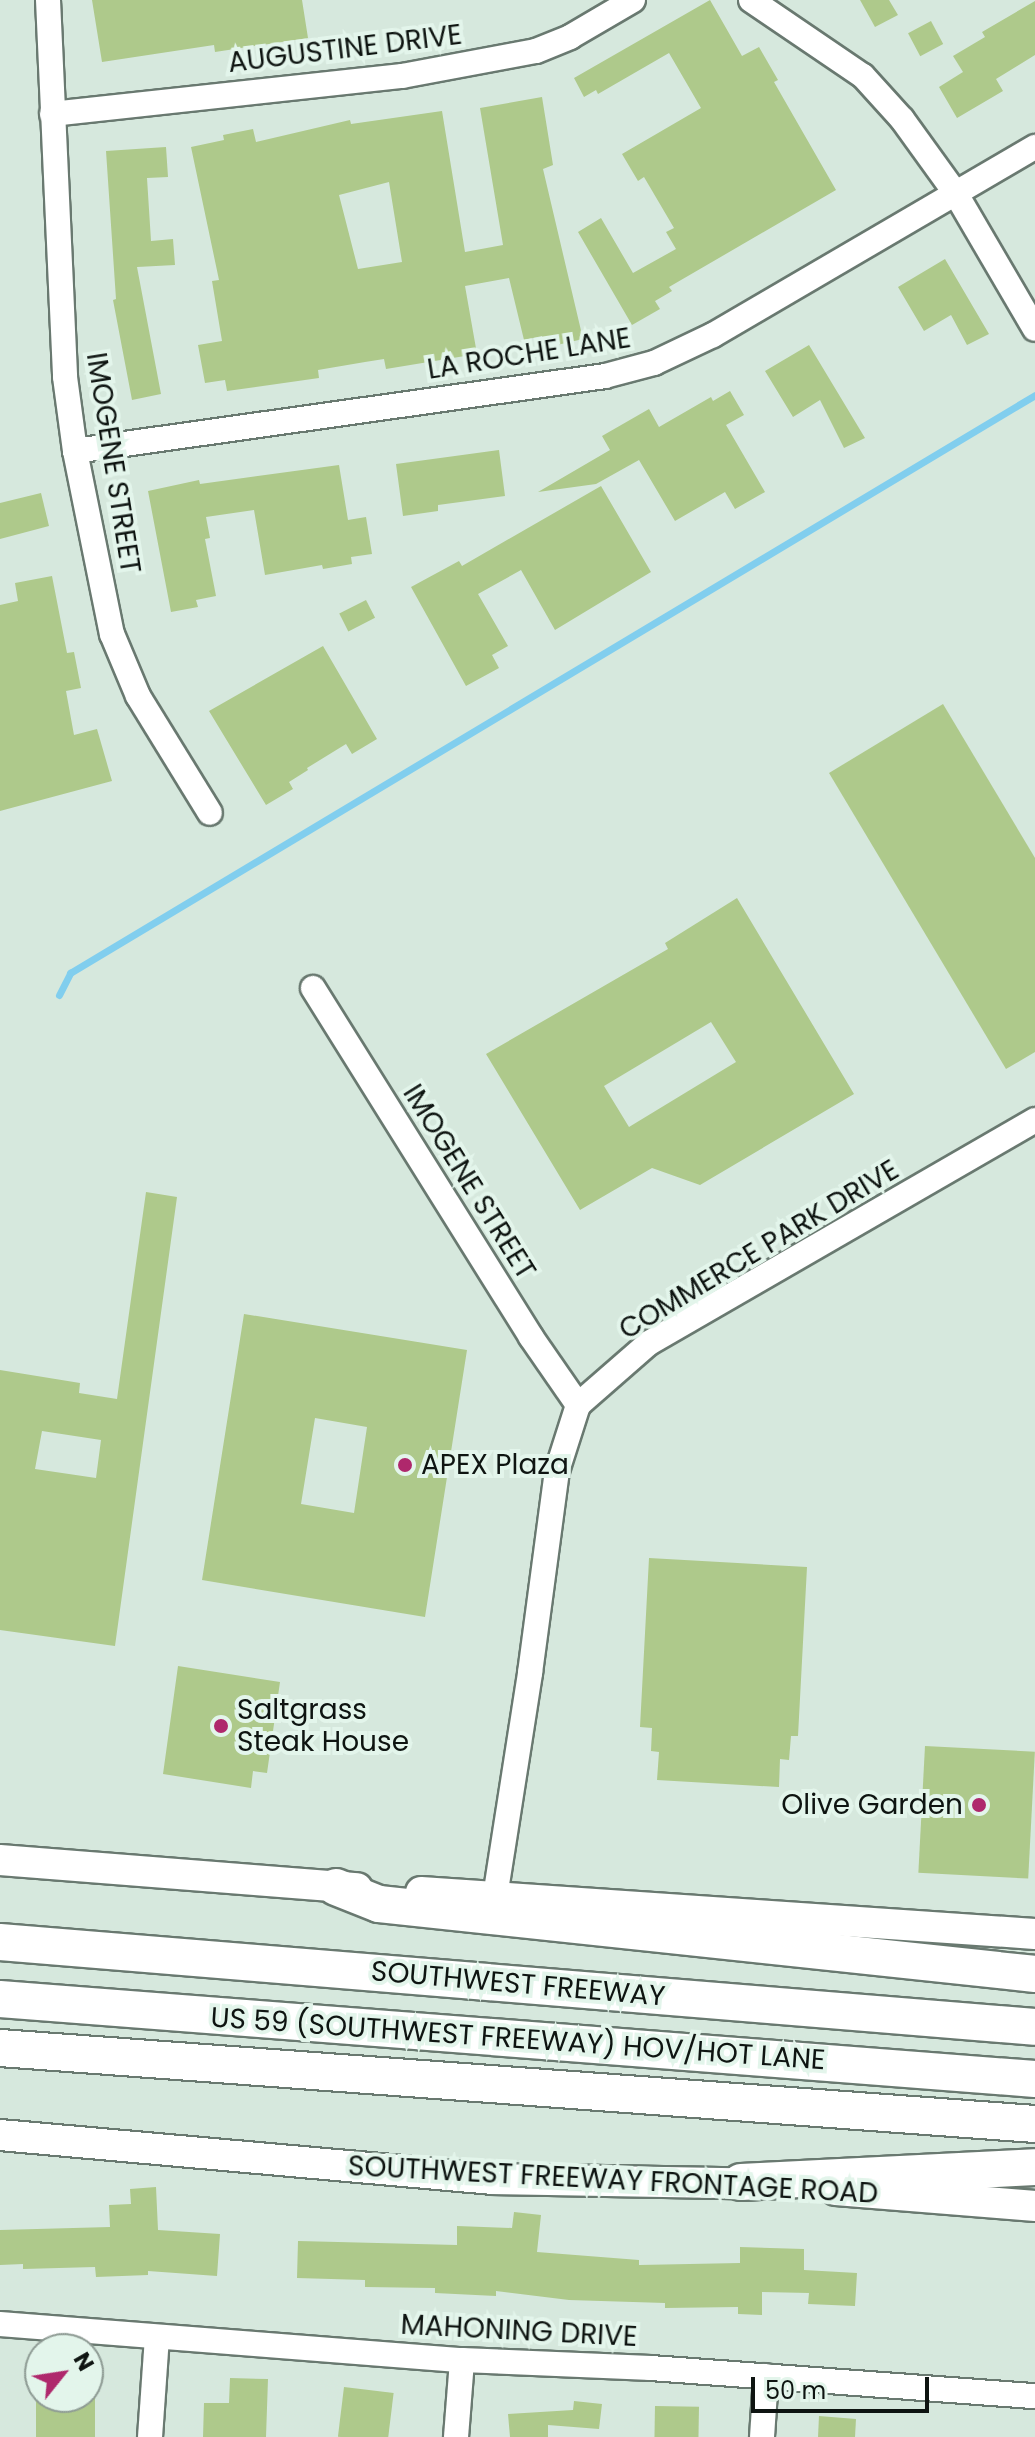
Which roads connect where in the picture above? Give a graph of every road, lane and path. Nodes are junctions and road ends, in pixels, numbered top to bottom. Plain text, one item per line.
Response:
1 (48, 0) edge
2 (633, 0) edge
3 (751, 0) edge
4 (52, 114) junction
5 (1035, 147) edge
6 (956, 194) junction
7 (1035, 329) edge
8 (75, 451) junction
9 (210, 813) dead end
10 (313, 988) dead end
11 (1035, 1120) edge
12 (578, 1405) junction
13 (0, 1860) edge
14 (336, 1887) junction
15 (495, 1897) junction
16 (1035, 1934) edge
17 (0, 1942) edge
18 (1035, 1974) edge
19 (0, 1999) edge
20 (1035, 2027) edge
21 (0, 2048) edge
22 (1035, 2079) edge
23 (1035, 2124) edge
24 (0, 2135) edge
25 (1035, 2167) edge
26 (741, 2182) junction
27 (1035, 2206) edge
28 (0, 2324) edge
29 (157, 2338) junction
30 (462, 2360) junction
31 (766, 2376) junction
32 (1035, 2396) edge
33 (150, 2437) edge
34 (456, 2437) edge
35 (762, 2437) edge

1 - 4 street, IMOGENE STREET
2 - 4 street, AUGUSTINE DRIVE
3 - 6 street
4 - 8 street, IMOGENE STREET
5 - 6 street, LA ROCHE LANE
6 - 7 street
6 - 8 street, LA ROCHE LANE
8 - 9 street, IMOGENE STREET
10 - 12 street, IMOGENE STREET
11 - 12 street, COMMERCE PARK DRIVE
12 - 15 street
13 - 14 main road
14 - 15 main road
14 - 18 highway
15 - 16 main road
17 - 20 highway, SOUTHWEST FREEWAY
19 - 22 highway, US 59 (SOUTHWEST FREEWAY) HOV/HOT LANE
21 - 23 highway
24 - 26 main road, SOUTHWEST FREEWAY FRONTAGE ROAD
25 - 26 highway
26 - 27 main road, SOUTHWEST FREEWAY FRONTAGE ROAD
28 - 29 street, MAHONING DRIVE
29 - 30 street, MAHONING DRIVE
29 - 33 street
30 - 31 street, MAHONING DRIVE
30 - 34 street
31 - 32 street, MAHONING DRIVE
31 - 35 street

